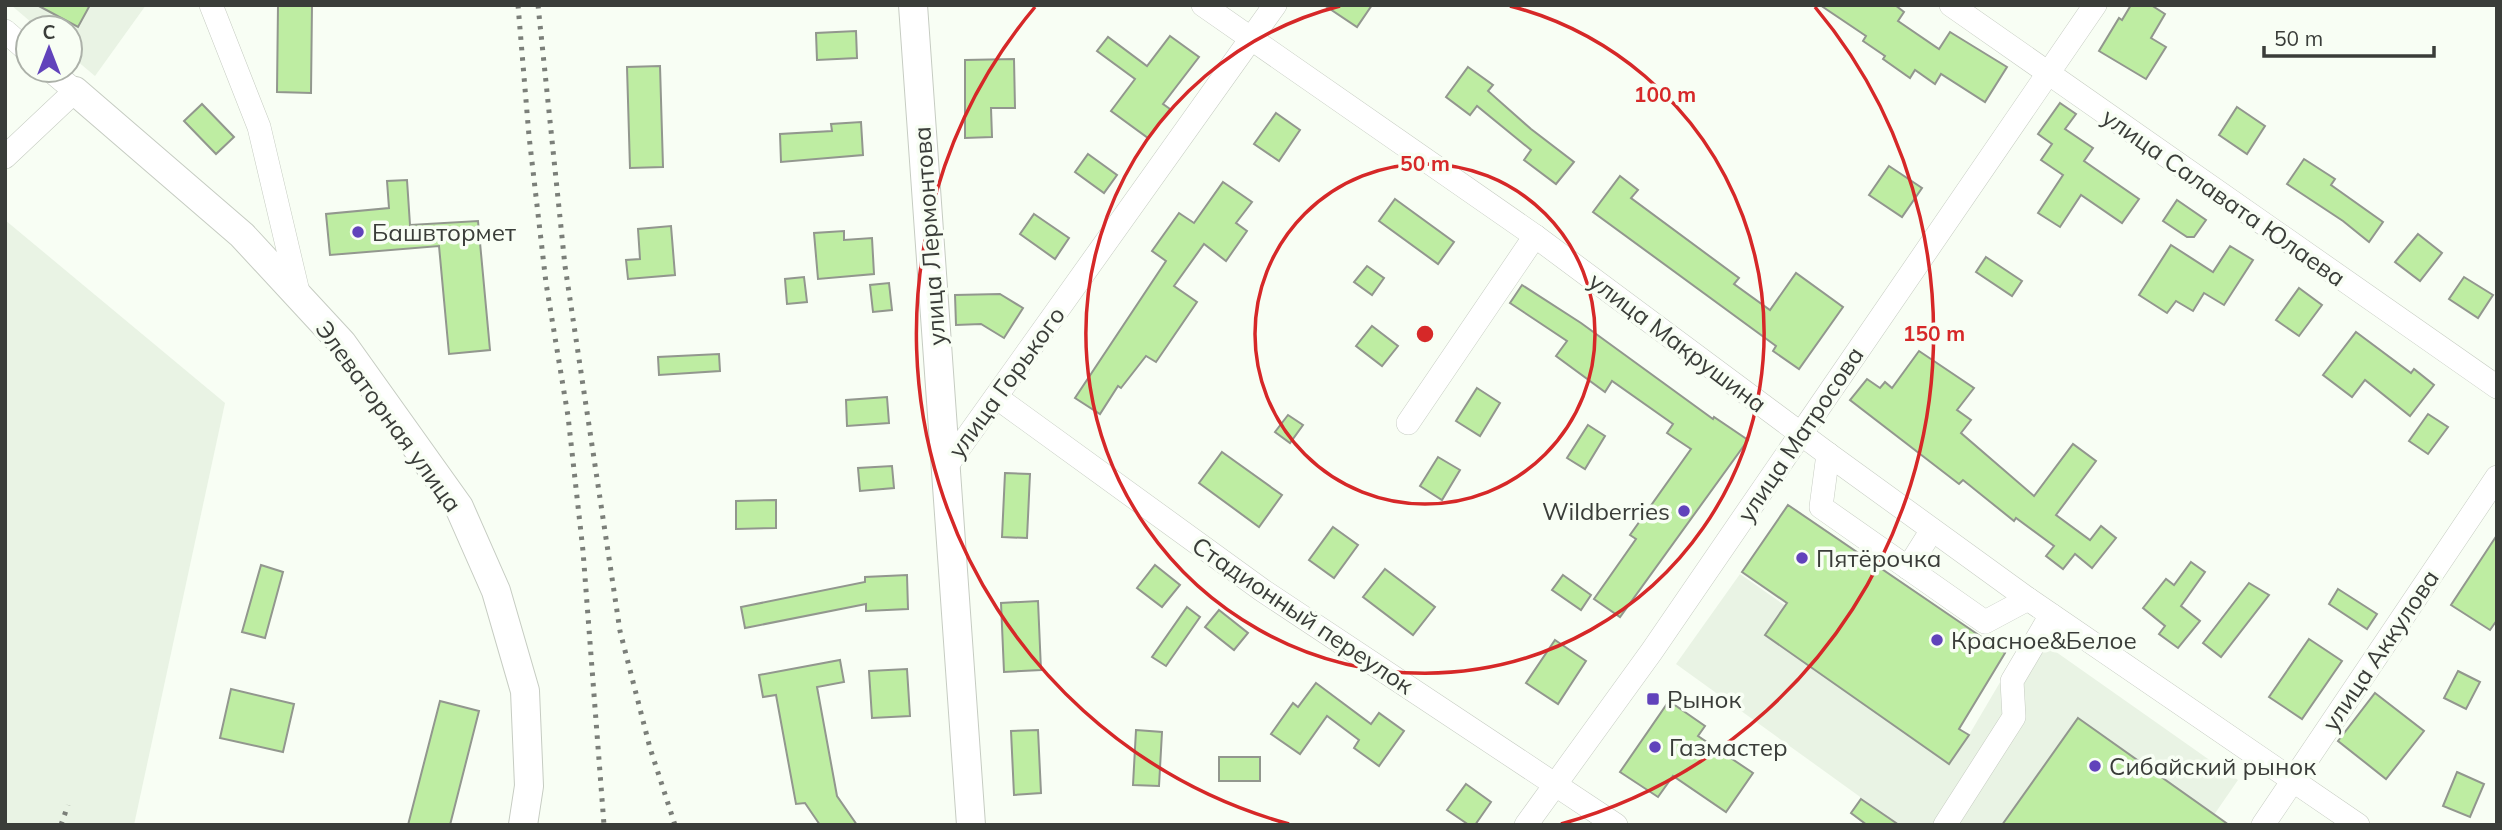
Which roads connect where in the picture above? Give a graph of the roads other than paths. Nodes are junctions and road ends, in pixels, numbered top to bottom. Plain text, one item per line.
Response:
1 (211, 5) edge
2 (913, 5) edge
3 (1203, 5) edge
4 (1275, 5) edge
5 (1951, 5) edge
6 (2095, 5) edge
7 (1251, 39) junction
8 (2047, 73) junction
9 (67, 84) edge
10 (75, 91) junction
11 (5, 157) edge
12 (1535, 236) junction
13 (299, 296) junction
14 (2497, 387) edge
15 (996, 397) junction
16 (1408, 423) dead end
17 (1800, 434) junction
18 (1828, 454) junction
19 (945, 468) junction
20 (2497, 477) edge
21 (1931, 530) junction
22 (1908, 568) junction
23 (2028, 599) junction
24 (2051, 615) junction
25 (2292, 782) junction
26 (1555, 783) junction
27 (523, 825) edge
28 (971, 825) edge
29 (1526, 825) edge
30 (1616, 825) edge
31 (1945, 825) edge
32 (2263, 825) edge
33 (2358, 825) edge

1 - 13 street
2 - 19 main road, улица Лермонтова
3 - 7 street, улица Макрушина
4 - 7 street, улица Горького
5 - 8 street, улица Салавата Юлаева
6 - 8 street, улица Матросова
7 - 12 street, улица Макрушина
7 - 15 street, улица Горького
8 - 14 street, улица Салавата Юлаева
8 - 17 street, улица Матросова
9 - 10 street, Элеваторная улица
10 - 11 street
10 - 13 main road, Элеваторная улица
12 - 16 street
12 - 17 street, улица Макрушина
13 - 27 main road, Элеваторная улица
15 - 19 street, улица Горького
15 - 26 street, Стадионный переулок
17 - 18 street, улица Макрушина
17 - 26 street, улица Матросова
18 - 21 street, улица Макрушина
18 - 22 street
19 - 28 main road, улица Горького
20 - 25 street, улица Аккулова
21 - 22 street
21 - 23 street, улица Макрушина
22 - 23 street
23 - 24 street, улица Макрушина
24 - 25 street, улица Макрушина
24 - 31 street
25 - 32 street, улица Аккулова
25 - 33 street, улица Макрушина
26 - 29 street, улица Матросова
26 - 30 street, Стадионный переулок

